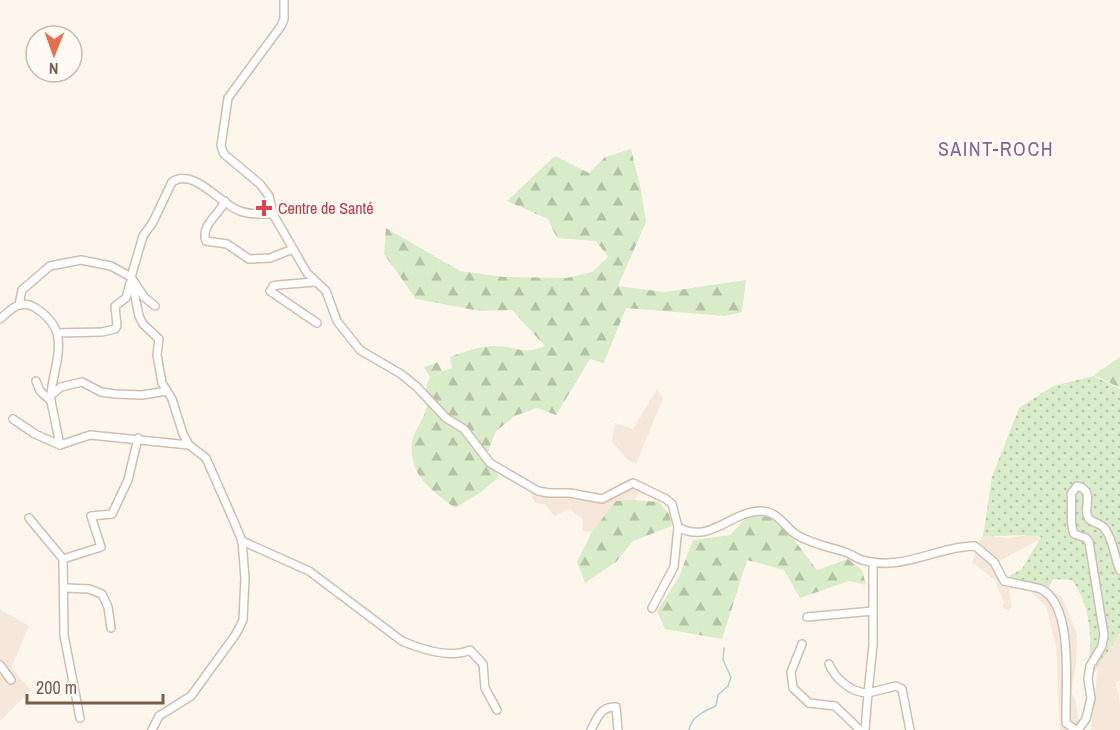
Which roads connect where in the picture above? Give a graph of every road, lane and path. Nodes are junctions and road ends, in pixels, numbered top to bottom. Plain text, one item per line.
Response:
1 (284, 0) edge
2 (225, 201) junction
3 (273, 214) junction
4 (293, 249) junction
5 (131, 277) junction
6 (315, 282) junction
7 (19, 304) junction
8 (155, 306) dead end
9 (0, 319) edge
10 (316, 323) dead end
11 (57, 333) junction
12 (36, 381) dead end
13 (167, 391) junction
14 (50, 396) junction
15 (14, 419) dead end
16 (138, 438) junction
17 (189, 444) junction
18 (60, 446) junction
19 (29, 518) dead end
20 (678, 527) junction
21 (242, 541) junction
22 (63, 559) junction
23 (873, 562) junction
24 (1120, 570) edge
25 (65, 588) junction
26 (652, 608) dead end
27 (873, 611) junction
28 (807, 617) dead end
29 (111, 628) dead end
30 (802, 644) dead end
31 (829, 664) dead end
32 (0, 665) edge
33 (11, 680) dead end
34 (868, 693) junction
35 (497, 710) dead end
36 (81, 718) dead end
37 (152, 730) edge
38 (591, 730) edge
39 (618, 730) edge
40 (860, 730) edge
41 (865, 730) edge
42 (910, 730) edge
43 (1077, 730) edge

1 - 3 street
2 - 3 street
2 - 4 street
2 - 5 street
3 - 4 street
4 - 6 street
5 - 7 street
5 - 8 street
5 - 11 street
5 - 13 street
6 - 10 street
6 - 20 street
7 - 9 street
7 - 11 street
11 - 14 street
12 - 14 street
13 - 14 street
13 - 17 street
14 - 18 street
15 - 18 street
16 - 17 street
16 - 18 street
16 - 22 street
17 - 21 street
19 - 22 street
20 - 23 street
20 - 26 street
21 - 35 street
21 - 37 street
22 - 25 street
23 - 27 street
23 - 43 street
24 - 43 street
25 - 29 street
25 - 36 street
27 - 28 street
27 - 34 street
30 - 40 street
31 - 34 street
32 - 33 street
34 - 41 street
34 - 42 street
38 - 39 street

